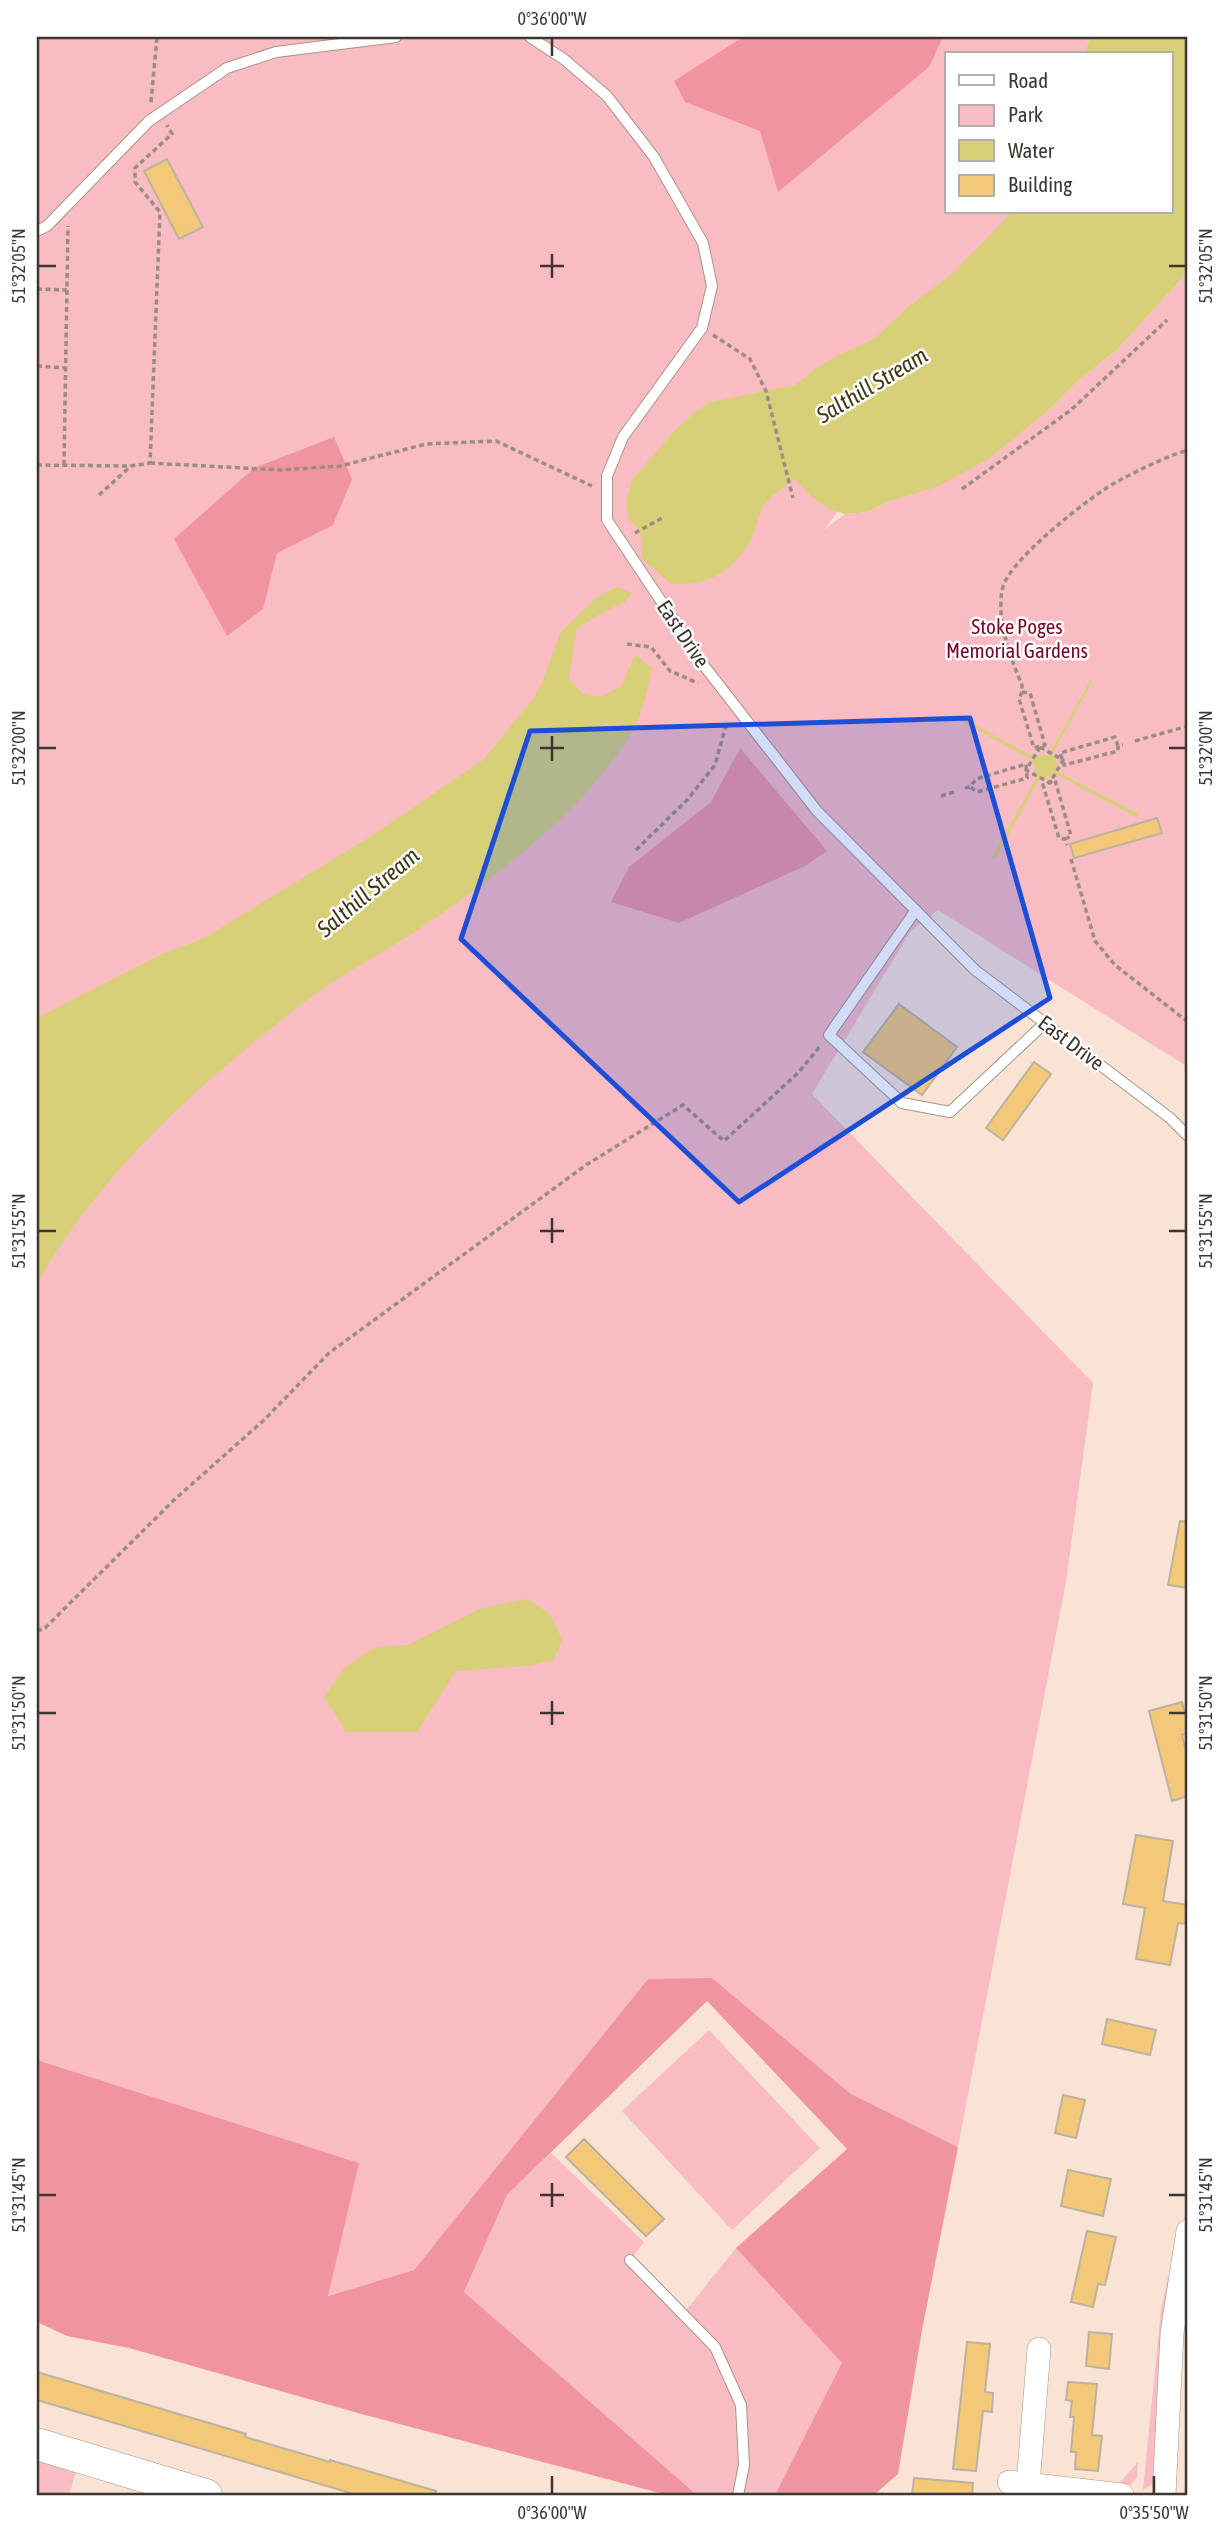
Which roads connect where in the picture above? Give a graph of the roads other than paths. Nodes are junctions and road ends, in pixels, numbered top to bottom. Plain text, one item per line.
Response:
1 (396, 37) edge
2 (530, 37) edge
3 (37, 231) edge
4 (916, 910) junction
5 (1045, 1023) junction
6 (1188, 1136) edge
7 (1188, 2231) edge
8 (630, 2260) dead end
9 (1032, 2363) dead end
10 (37, 2444) edge
11 (206, 2495) edge
12 (738, 2495) edge
13 (1122, 2495) edge
14 (1164, 2495) edge

1 - 3 lane
2 - 4 lane, East Drive
4 - 5 lane, East Drive
4 - 5 lane
5 - 6 lane, East Drive
7 - 14 street
8 - 12 lane
9 - 13 street
10 - 11 street

